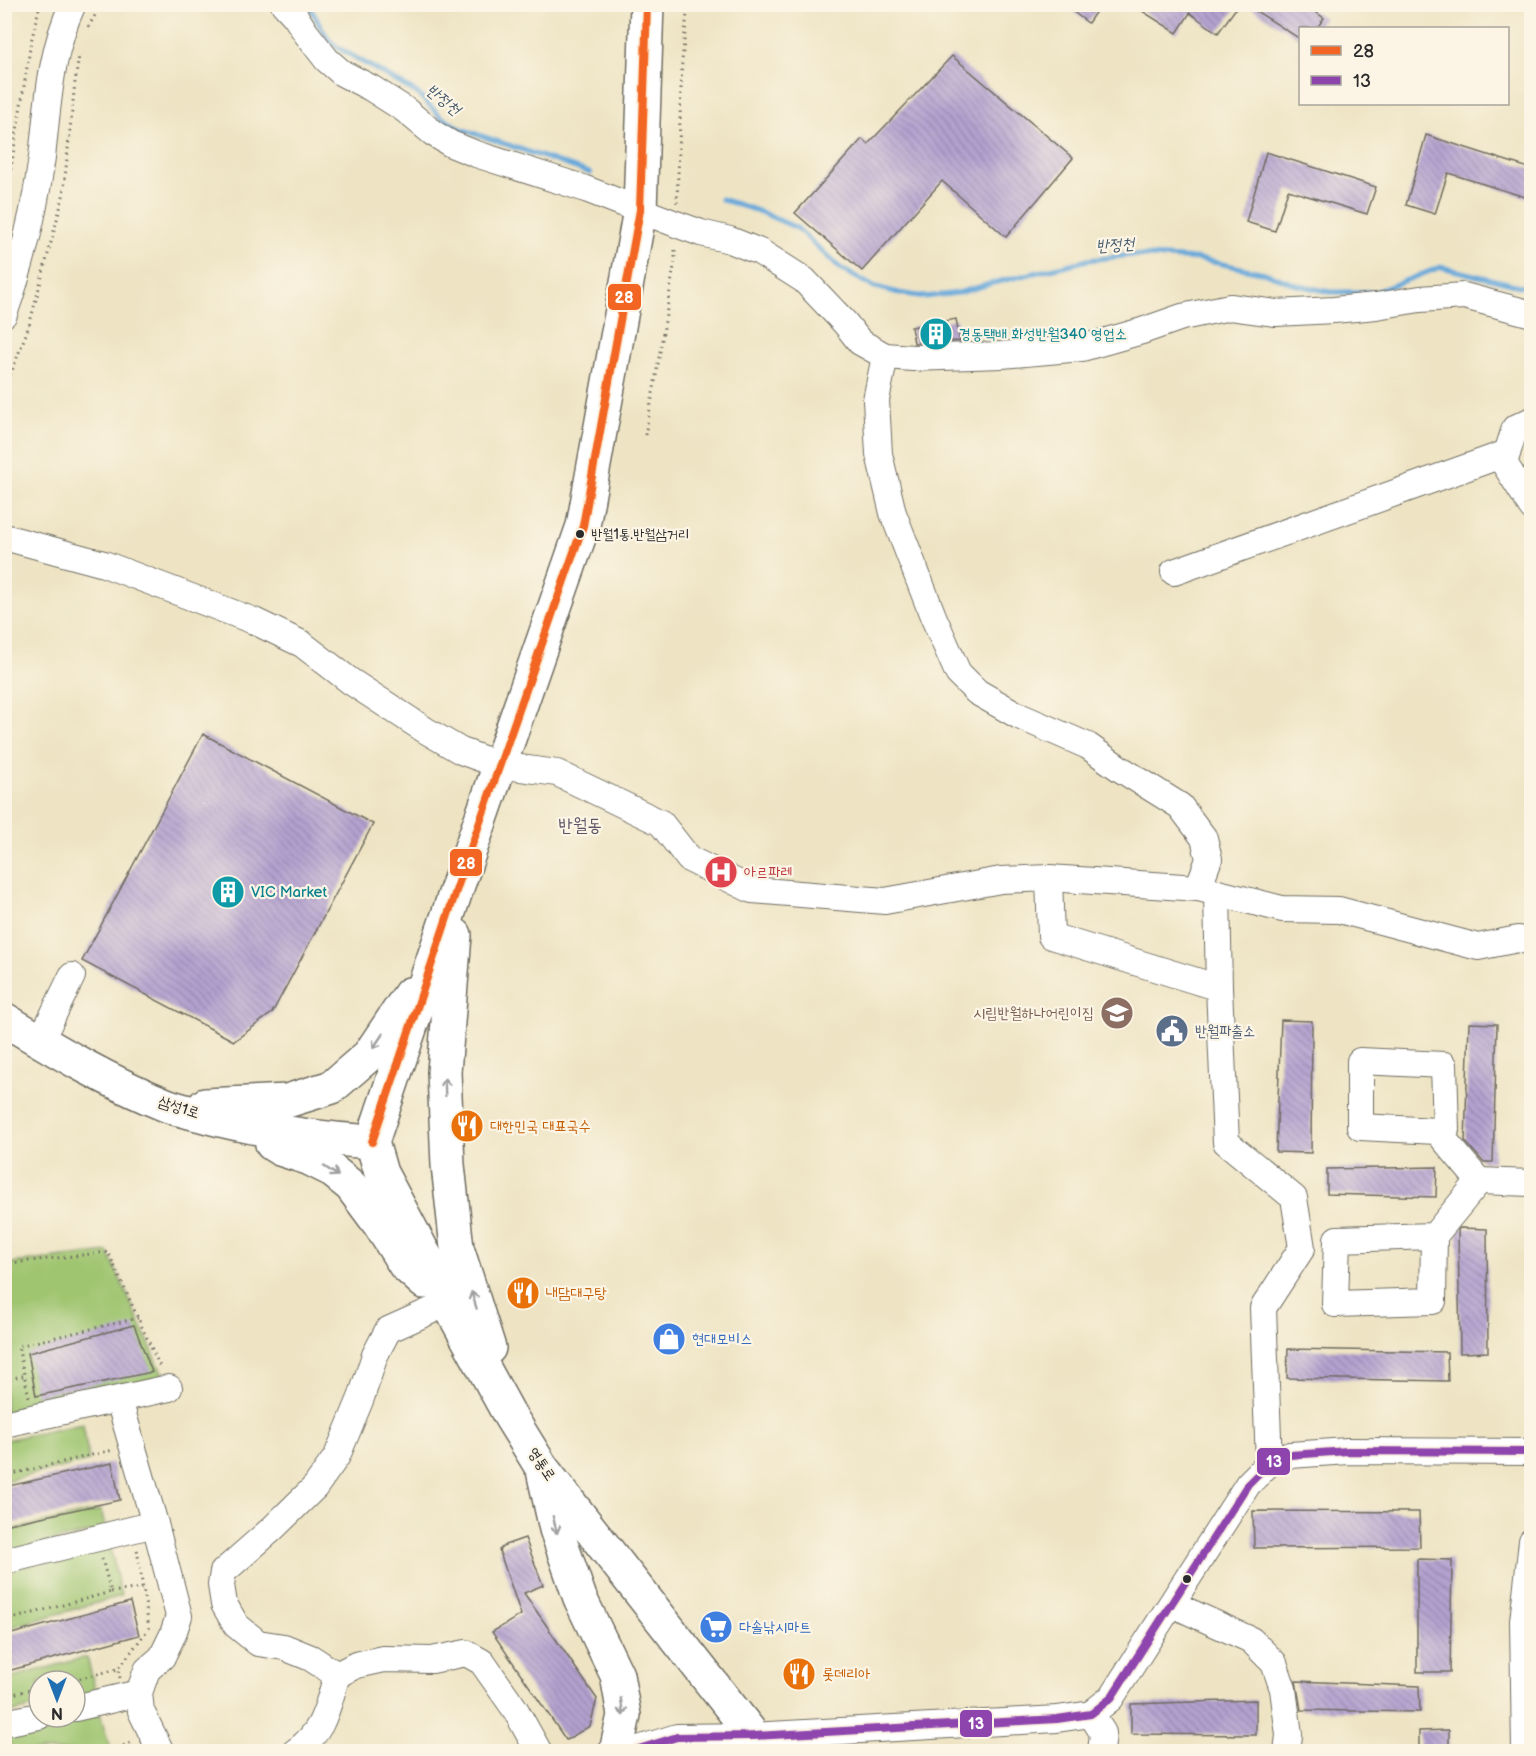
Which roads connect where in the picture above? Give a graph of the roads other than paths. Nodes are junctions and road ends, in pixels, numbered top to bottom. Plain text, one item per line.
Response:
1 (73, 4) edge
2 (284, 4) edge
3 (648, 4) edge
4 (640, 210) junction
5 (4, 314) edge
6 (1532, 314) edge
7 (885, 356) junction
8 (1532, 420) edge
9 (1507, 453) junction
10 (1532, 507) edge
11 (4, 537) edge
12 (1174, 572) dead end
13 (500, 765) junction
14 (1049, 878) junction
15 (458, 885) junction
16 (1208, 891) junction
17 (1532, 942) edge
18 (434, 958) junction
19 (72, 976) dead end
20 (1219, 988) junction
21 (4, 1019) edge
22 (40, 1041) junction
23 (168, 1106) junction
24 (242, 1126) junction
25 (1437, 1131) dead end
26 (372, 1142) junction
27 (1479, 1181) junction
28 (1531, 1183) edge
29 (1532, 1202) edge
30 (1434, 1236) junction
31 (448, 1303) junction
32 (166, 1383) road end
33 (119, 1400) junction
34 (510, 1416) junction
35 (4, 1424) edge
36 (1532, 1452) edge
37 (1269, 1463) junction
38 (542, 1468) junction
39 (144, 1527) junction
40 (1532, 1541) edge
41 (4, 1561) edge
42 (1172, 1604) junction
43 (337, 1675) junction
44 (132, 1695) junction
45 (87, 1705) edge
46 (27, 1718) edge
47 (4, 1723) edge
48 (1098, 1733) edge
49 (1527, 1738) edge
50 (759, 1746) edge
51 (149, 1747) edge
52 (295, 1752) edge
53 (539, 1752) edge
54 (616, 1752) edge
55 (629, 1752) edge
56 (1287, 1752) edge

1 - 5 street
2 - 4 street
3 - 4 main road
4 - 7 street
4 - 13 main road
6 - 7 street
7 - 16 street
8 - 9 street
9 - 10 street
9 - 12 street
11 - 13 street
13 - 14 street
13 - 15 main road
14 - 16 street
14 - 20 street
15 - 18 main road
34 -> 15 main road
16 - 17 street
16 - 20 street
18 -> 23 main road
18 - 26 main road
19 - 22 street
20 - 37 street
21 - 22 main road, 삼성1로
22 - 23 main road, 삼성1로
23 - 24 main road, 삼성1로
24 - 26 main road, 삼성1로
24 -> 31 main road
25 - 27 street
26 - 31 main road, 영통로
27 - 28 street
27 - 30 street
28 - 29 street
30 - 30 street
31 - 34 main road, 영통로
31 - 43 street
32 - 33 street
33 - 35 street
33 - 39 street
34 - 38 main road, 영통로
36 - 37 street
37 - 42 street
38 - 50 main road, 영통로
38 -> 54 main road
39 - 41 street
39 - 44 street
40 - 49 street
42 - 48 street
42 - 56 street
43 - 52 street
43 - 53 street
44 - 45 street
44 - 51 street
46 - 47 street
48 - 50 street
50 - 55 street

